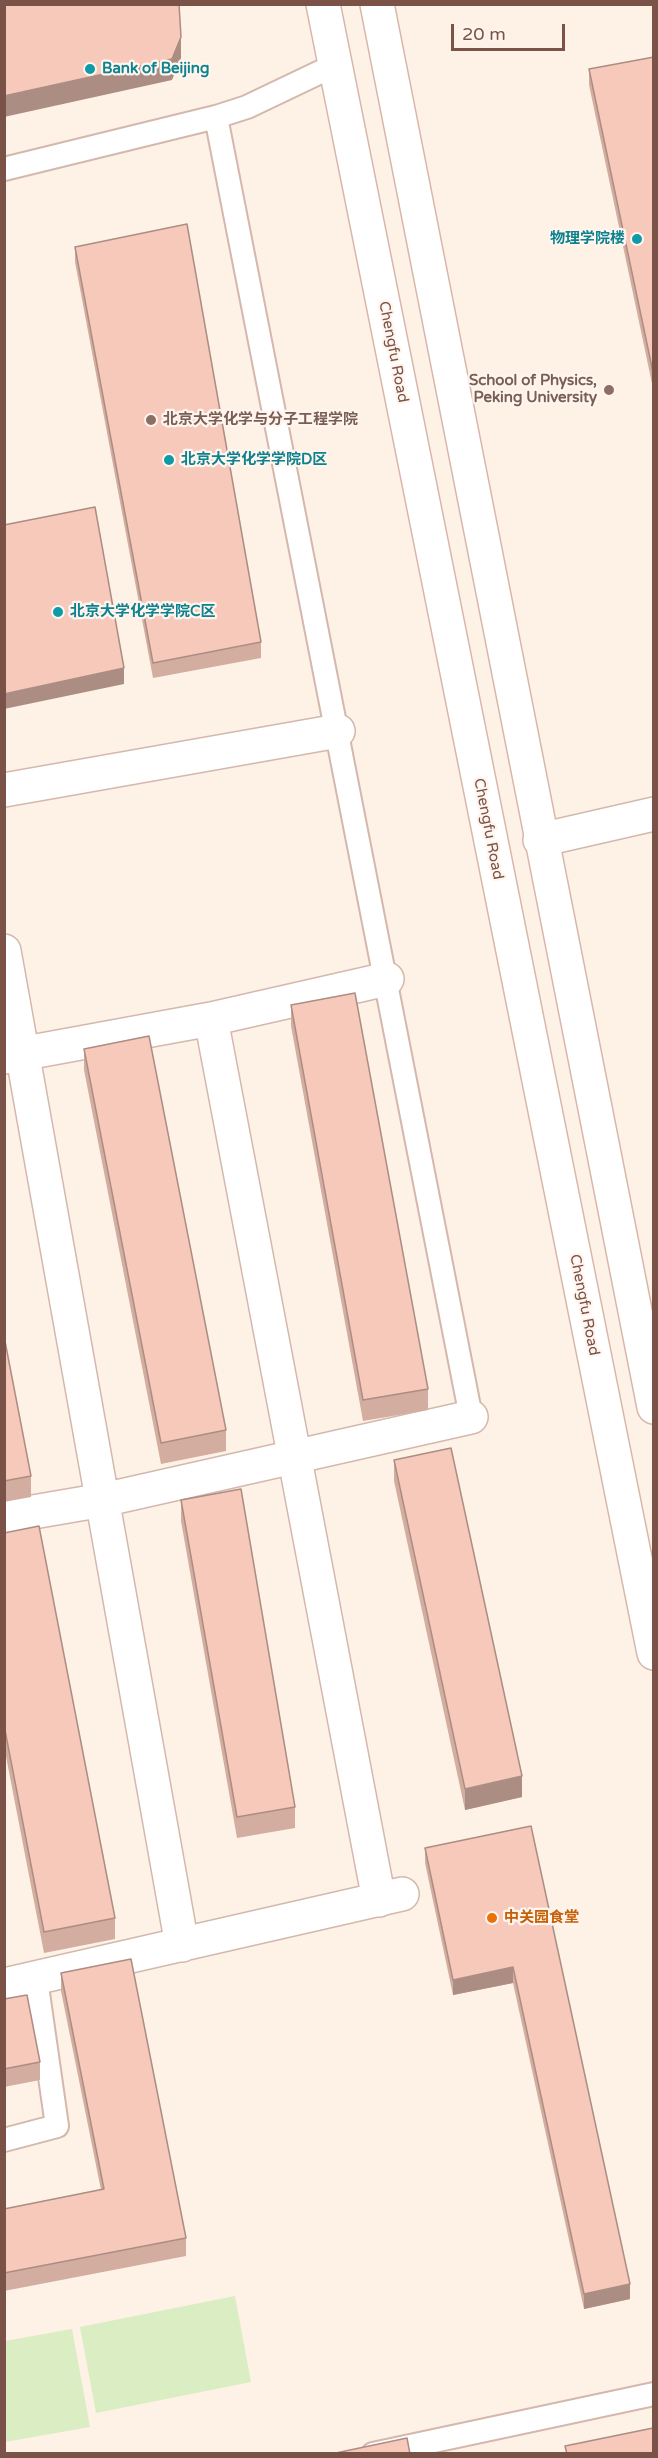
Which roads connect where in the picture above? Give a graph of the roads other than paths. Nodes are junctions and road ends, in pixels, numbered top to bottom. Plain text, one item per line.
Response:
1 (323, 4) edge
2 (377, 4) edge
3 (335, 65) junction
4 (216, 117) junction
5 (4, 169) edge
6 (338, 731) junction
7 (4, 790) edge
8 (654, 814) edge
9 (540, 840) junction
10 (4, 951) edge
11 (387, 979) junction
12 (211, 1019) junction
13 (14, 1056) edge
14 (654, 1407) edge
15 (471, 1417) joint
16 (295, 1458) junction
17 (103, 1500) junction
18 (4, 1517) edge
19 (654, 1653) edge
20 (182, 1945) junction
21 (36, 1979) junction
22 (4, 1985) edge
23 (4, 2140) edge
24 (654, 2394) edge
25 (373, 2454) edge

1 - 3 street, Chengfu Road
2 - 9 street
3 - 4 lane
3 - 19 street, Chengfu Road
4 - 5 lane
4 - 6 lane
6 - 7 street
6 - 11 lane
8 - 9 street
9 - 14 street
10 - 13 street
11 - 12 street
11 - 15 lane
12 - 13 street
12 - 16 street
13 - 17 street
15 - 16 street
16 - 17 street
16 - 20 street
17 - 18 street
17 - 20 street
20 - 21 street
21 - 22 street
21 - 23 lane
24 - 25 lane

